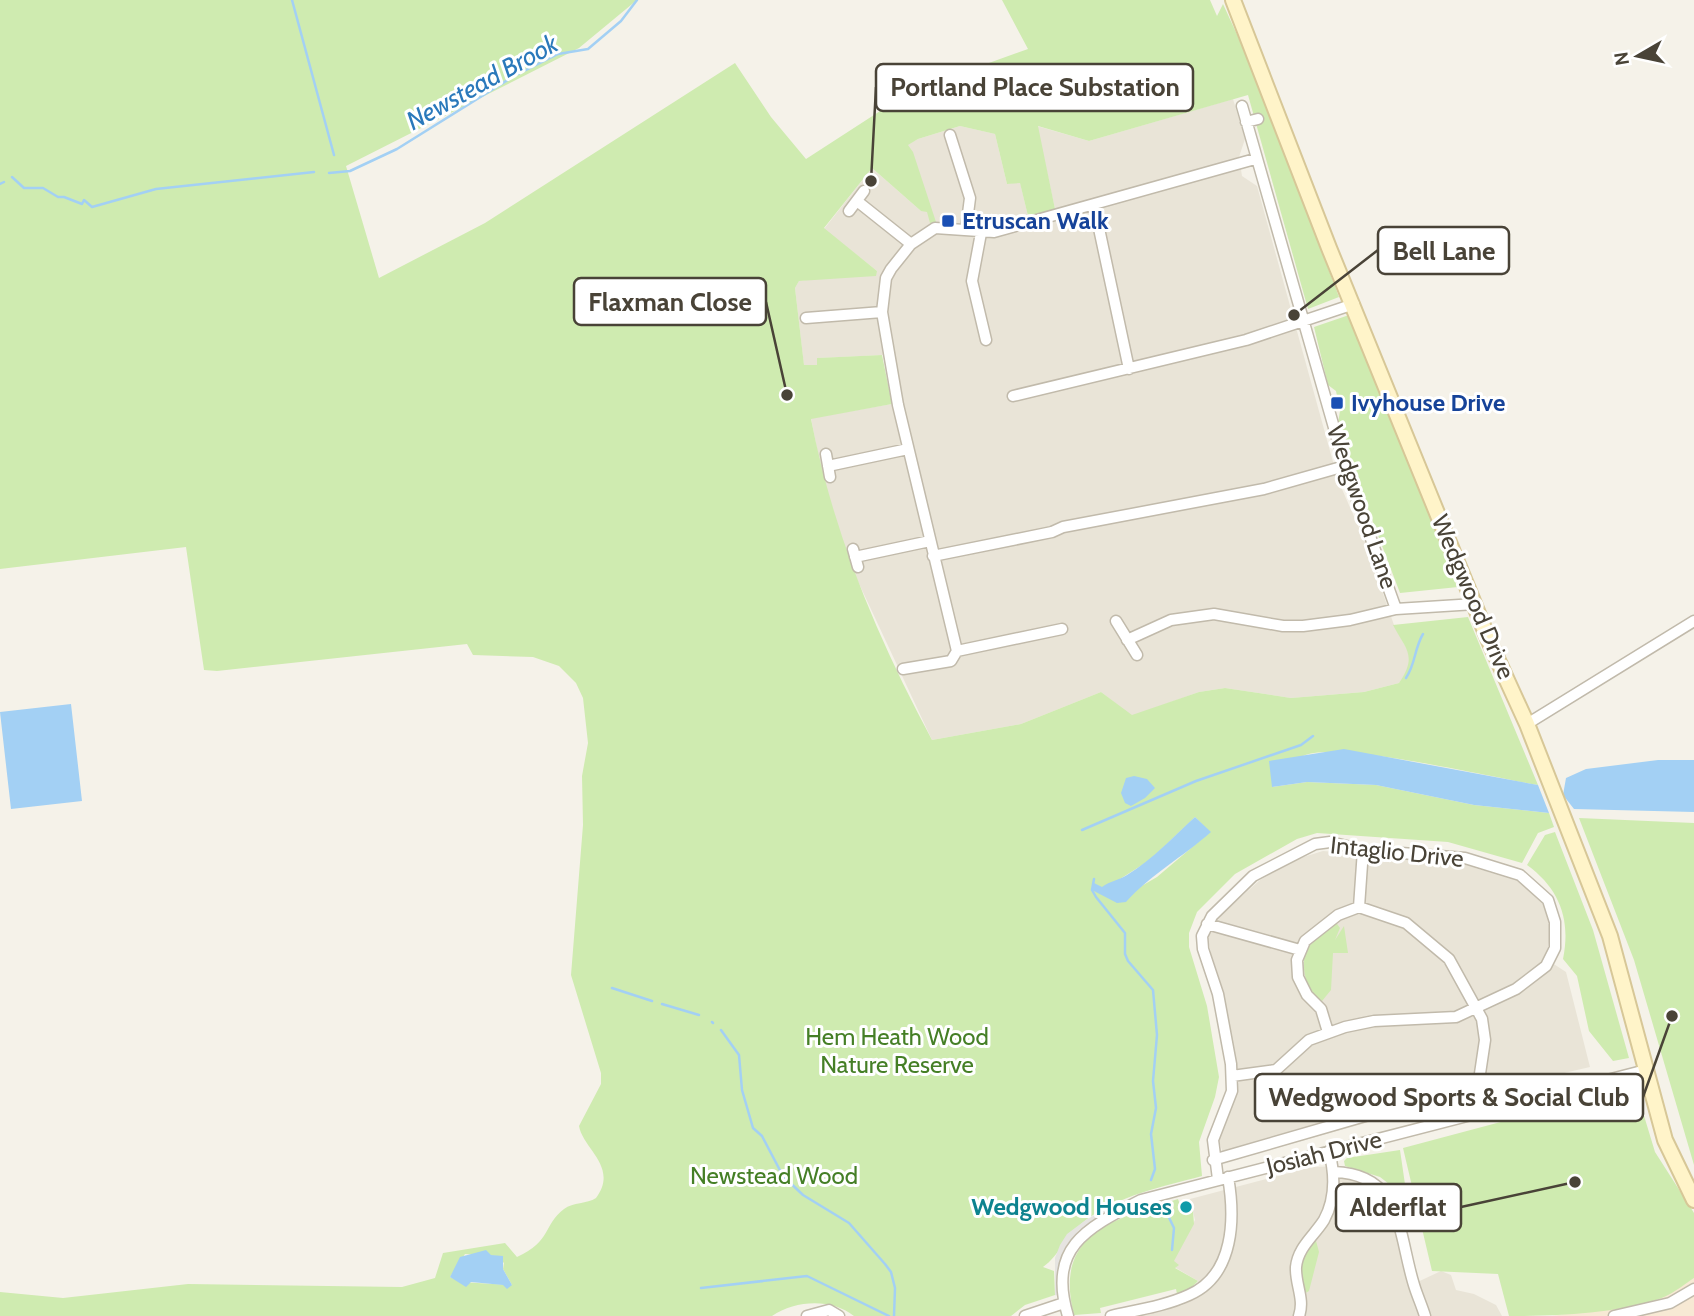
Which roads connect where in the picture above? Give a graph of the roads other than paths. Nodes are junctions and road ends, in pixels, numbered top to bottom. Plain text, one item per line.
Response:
1 (1233, 0) edge
2 (1242, 106) dead end
3 (1258, 119) dead end
4 (1246, 122) junction
5 (954, 137) dead end
6 (1255, 159) junction
7 (864, 191) dead end
8 (857, 201) junction
9 (1094, 205) junction
10 (849, 211) dead end
11 (966, 229) junction
12 (981, 233) junction
13 (911, 244) junction
14 (1354, 304) junction
15 (882, 312) junction
16 (806, 318) dead end
17 (1304, 321) junction
18 (986, 340) dead end
19 (1129, 369) junction
20 (1013, 396) dead end
21 (908, 449) junction
22 (825, 454) dead end
23 (828, 466) junction
24 (1345, 466) junction
25 (830, 477) dead end
26 (930, 541) junction
27 (933, 556) junction
28 (856, 558) dead end
29 (1475, 604) junction
30 (1396, 609) junction
31 (1116, 621) dead end
32 (1694, 621) edge
33 (1062, 629) dead end
34 (1127, 640) junction
35 (957, 652) junction
36 (1137, 655) dead end
37 (904, 669) dead end
38 (1527, 724) junction
39 (1363, 850) junction
40 (1359, 907) junction
41 (1207, 924) junction
42 (1300, 950) junction
43 (1477, 1009) junction
44 (1328, 1032) junction
45 (1646, 1070) junction
46 (1232, 1076) junction
47 (1478, 1087) junction
48 (1479, 1115) junction
49 (1329, 1151) junction
50 (1213, 1160) junction
51 (1334, 1171) junction
52 (1223, 1178) junction
53 (1694, 1200) edge
54 (1694, 1289) edge
55 (1064, 1303) junction
56 (807, 1316) edge
57 (839, 1316) edge
58 (1025, 1316) edge
59 (1068, 1316) edge
60 (1111, 1316) edge
61 (1299, 1316) edge
62 (1425, 1316) edge
63 (1614, 1316) edge

1 - 14 street, Wedgwood Drive
2 - 4 street, Wedgwood Lane
3 - 4 street
4 - 6 street, Wedgwood Lane
5 - 11 street
6 - 9 street
6 - 17 street, Wedgwood Lane
7 - 8 street
8 - 10 street
8 - 13 street
9 - 12 street
9 - 19 street
11 - 12 street
11 - 13 street
12 - 18 street
13 - 15 street
14 - 17 street
14 - 29 street, Wedgwood Drive
15 - 16 street
15 - 21 street
17 - 19 street
17 - 24 street, Wedgwood Lane
19 - 20 street
21 - 23 street
21 - 26 street
22 - 23 street
23 - 25 street
24 - 27 street
24 - 30 street, Wedgwood Lane
26 - 27 street
26 - 28 street
27 - 35 street
29 - 30 street
29 - 38 street, Wedgwood Drive
30 - 34 street
31 - 34 street
32 - 38 street
33 - 35 street
34 - 36 street
35 - 37 street
38 - 45 street, Wedgwood Drive
39 - 40 street
39 - 41 street, Intaglio Drive
39 - 43 street, Intaglio Drive
40 - 42 street
40 - 43 street
41 - 42 street
41 - 46 street
42 - 44 street
43 - 44 street, Intaglio Drive
43 - 47 street
44 - 46 street, Intaglio Drive
45 - 48 street, Josiah Drive
45 - 53 street, Wedgwood Drive
46 - 50 street
47 - 48 street
47 - 50 street
48 - 49 street, Josiah Drive
49 - 51 street
49 - 52 street, Josiah Drive
50 - 52 street
51 - 61 street
51 - 62 street
52 - 55 street, Josiah Drive
52 - 60 street
54 - 63 street
55 - 58 street
55 - 59 street, Josiah Drive
56 - 57 street

